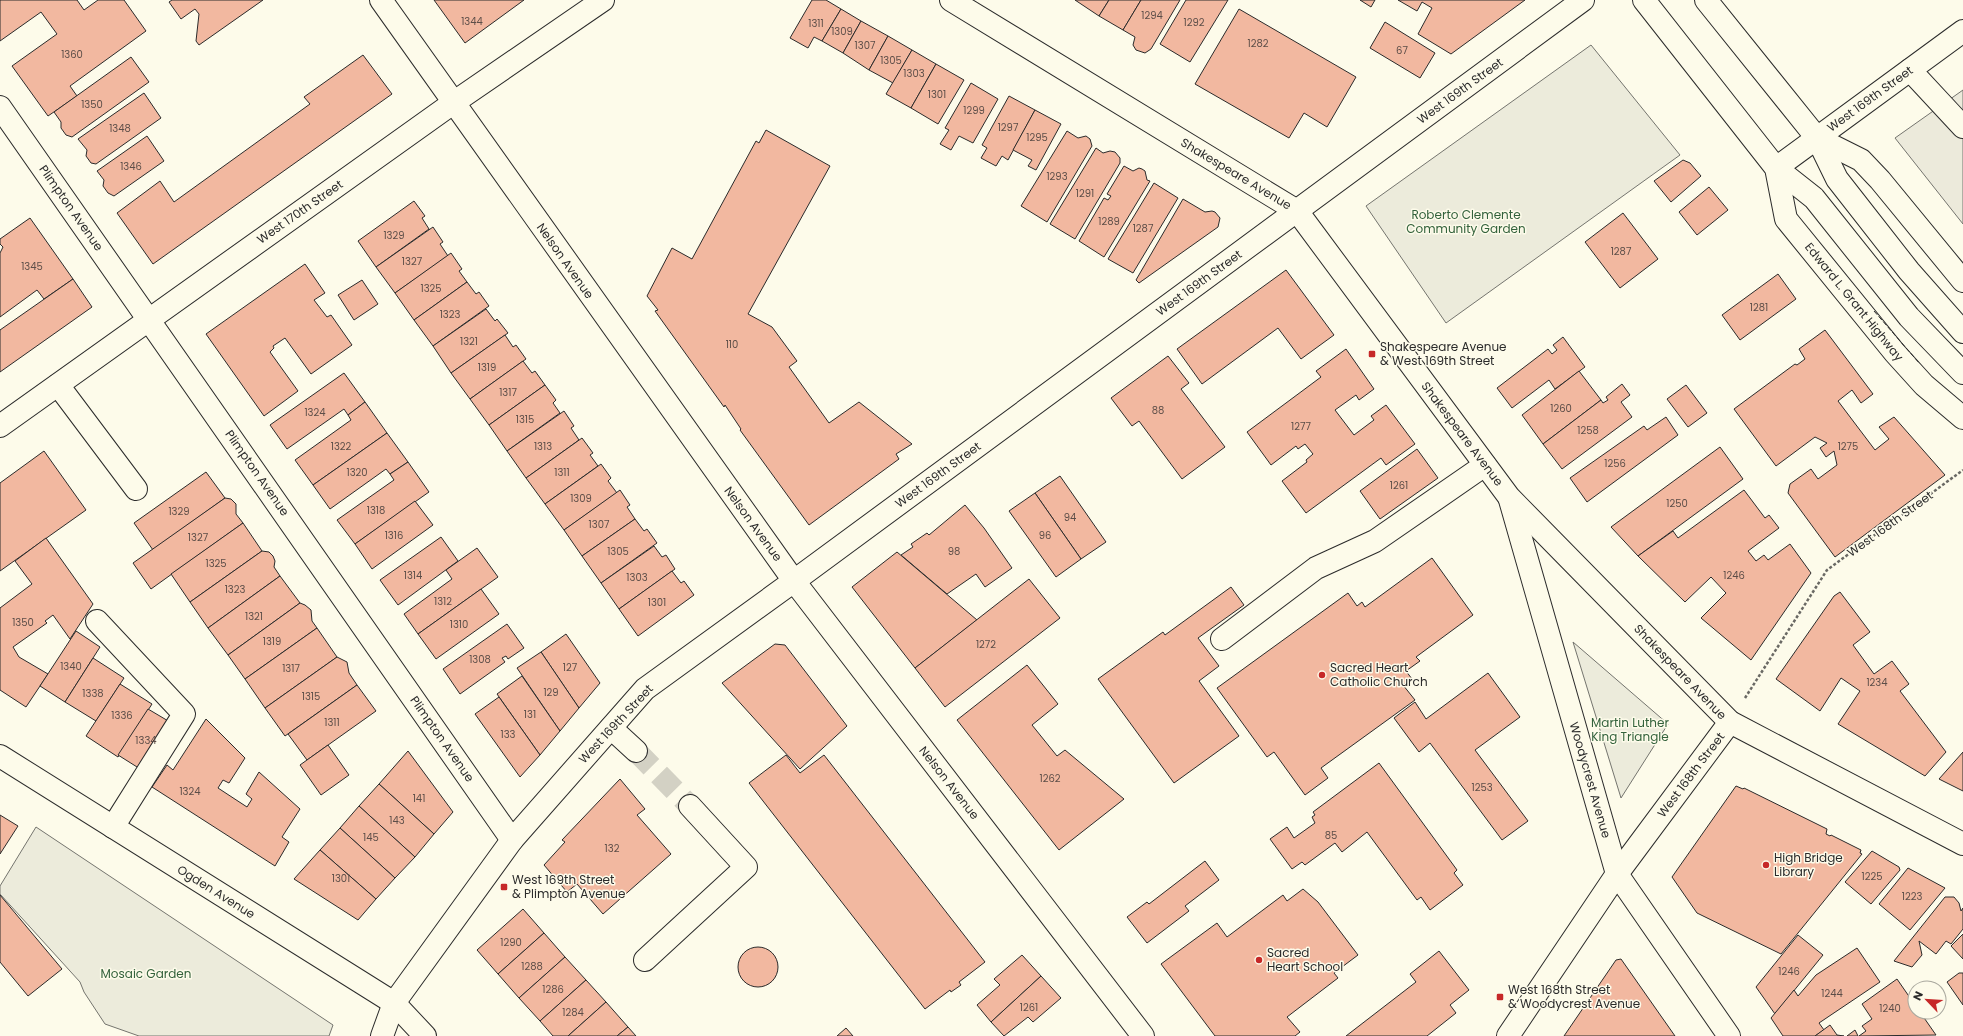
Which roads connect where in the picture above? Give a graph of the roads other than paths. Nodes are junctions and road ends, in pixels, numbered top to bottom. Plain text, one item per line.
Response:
1 (381, 0) edge
2 (603, 0) edge
3 (951, 0) edge
4 (1583, 0) edge
5 (1644, 0) edge
6 (1706, 0) edge
7 (1963, 31) edge
8 (1910, 70) junction
9 (453, 103) junction
10 (0, 107) edge
11 (1963, 127) edge
12 (1817, 138) junction
13 (1776, 168) junction
14 (1297, 211) junction
15 (1963, 281) edge
16 (150, 319) junction
17 (1963, 332) edge
18 (1963, 373) edge
19 (58, 385) junction
20 (1963, 418) edge
21 (0, 426) edge
22 (1485, 465) junction
23 (136, 489) dead end
24 (1509, 497) junction
25 (794, 581) junction
26 (96, 621) dead end
27 (1222, 639) dead end
28 (1730, 722) junction
29 (610, 728) junction
30 (636, 751) tunnel mouth
31 (0, 756) edge
32 (690, 806) tunnel mouth
33 (113, 827) junction
34 (512, 840) junction
35 (1963, 844) edge
36 (1617, 874) junction
37 (645, 960) dead end
38 (394, 1003) junction
39 (382, 1036) edge
40 (425, 1036) edge
41 (1143, 1036) edge
42 (1508, 1036) edge
43 (1729, 1036) edge

1 - 9 street, Nelson Avenue
2 - 9 street, West 170th Street
3 - 14 street, Shakespeare Avenue
4 - 14 street, West 169th Street
5 - 13 street, Edward L. Grant Highway
6 - 12 street
7 - 8 street, West 169th Street
8 - 11 street
8 - 12 street, West 169th Street
9 - 16 street, West 170th Street
9 - 25 street, Nelson Avenue
10 - 16 street, Plimpton Avenue
12 - 13 street, West 169th Street
12 - 15 street
12 - 17 street
13 - 18 street, Edward L. Grant Highway
13 - 20 street, Edward L. Grant Highway
14 - 22 street, Shakespeare Avenue
14 - 25 street, West 169th Street
16 - 19 street, West 170th Street
16 - 34 street, Plimpton Avenue
19 - 21 street, West 170th Street
19 - 23 street
22 - 24 street, Shakespeare Avenue
22 - 27 street
24 - 28 street, Shakespeare Avenue
24 - 36 street, Woodycrest Avenue
25 - 29 street, West 169th Street
25 - 41 street, Nelson Avenue
26 - 33 street
28 - 35 street, Shakespeare Avenue
28 - 36 street, West 168th Street
29 - 30 street
29 - 34 street, West 169th Street
31 - 33 street, Ogden Avenue
32 - 37 street
33 - 38 street, Ogden Avenue
34 - 38 street, West 169th Street
36 - 42 street, West 168th Street
36 - 43 street, Woodycrest Avenue
38 - 39 street, West 169th Street
38 - 40 street, Ogden Avenue

